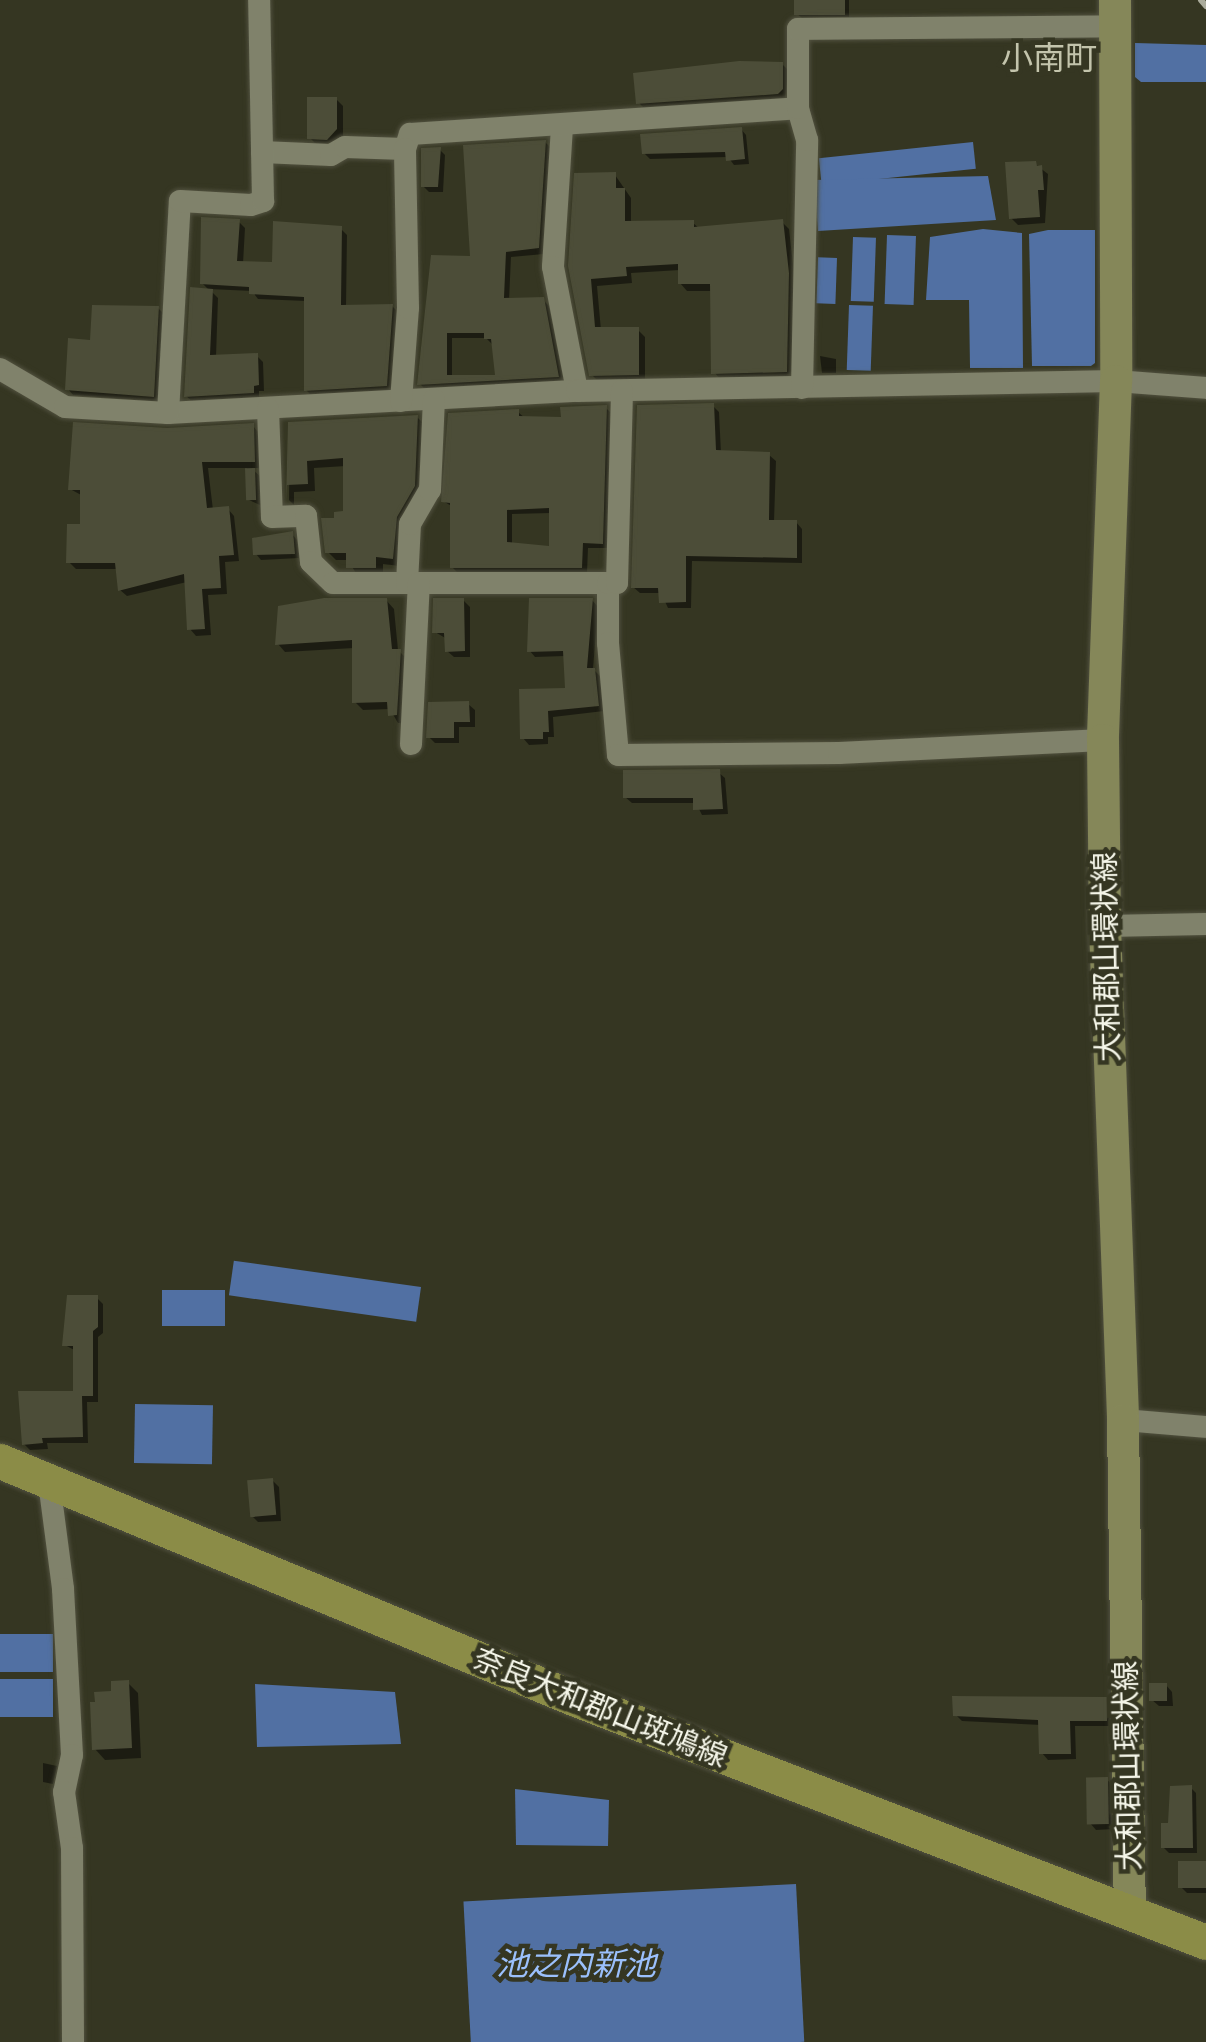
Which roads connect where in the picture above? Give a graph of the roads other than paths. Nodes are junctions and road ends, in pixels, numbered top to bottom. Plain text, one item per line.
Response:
1 (259, 0) edge
2 (1115, 13) edge
3 (798, 108) junction
4 (562, 127) junction
5 (405, 149) junction
6 (262, 152) junction
7 (0, 369) edge
8 (1116, 380) junction
9 (802, 388) junction
10 (1206, 388) edge
11 (622, 391) junction
12 (577, 392) junction
13 (434, 400) junction
14 (401, 401) junction
15 (268, 408) junction
16 (168, 413) junction
17 (413, 583) junction
18 (608, 583) junction
19 (1104, 740) junction
20 (411, 744) dead end
21 (1206, 924) edge
22 (1105, 926) junction
23 (1123, 1420) junction
24 (1206, 1427) edge
25 (0, 1461) edge
26 (49, 1482) junction
27 (1130, 1914) junction
28 (1206, 1942) edge
29 (73, 2042) edge

1 - 6 street
2 - 3 street
2 - 8 main road, 大和郡山環状線
3 - 4 street
3 - 9 street
4 - 5 street
4 - 12 street
5 - 6 street
5 - 14 street
6 - 16 street
7 - 16 street
8 - 9 street
8 - 10 street
8 - 19 main road, 大和郡山環状線
9 - 11 street
11 - 12 street
11 - 18 street
12 - 13 street
13 - 14 street
13 - 17 street
14 - 15 street
15 - 16 street
15 - 17 street
17 - 18 street
17 - 20 street
18 - 19 street
19 - 22 main road, 大和郡山環状線
21 - 22 street
22 - 23 main road, 大和郡山環状線
23 - 24 street
23 - 27 main road, 大和郡山環状線
25 - 26 main road, 奈良大和郡山斑鳩線
26 - 27 main road, 奈良大和郡山斑鳩線
26 - 29 street
27 - 28 main road, 奈良大和郡山斑鳩線

